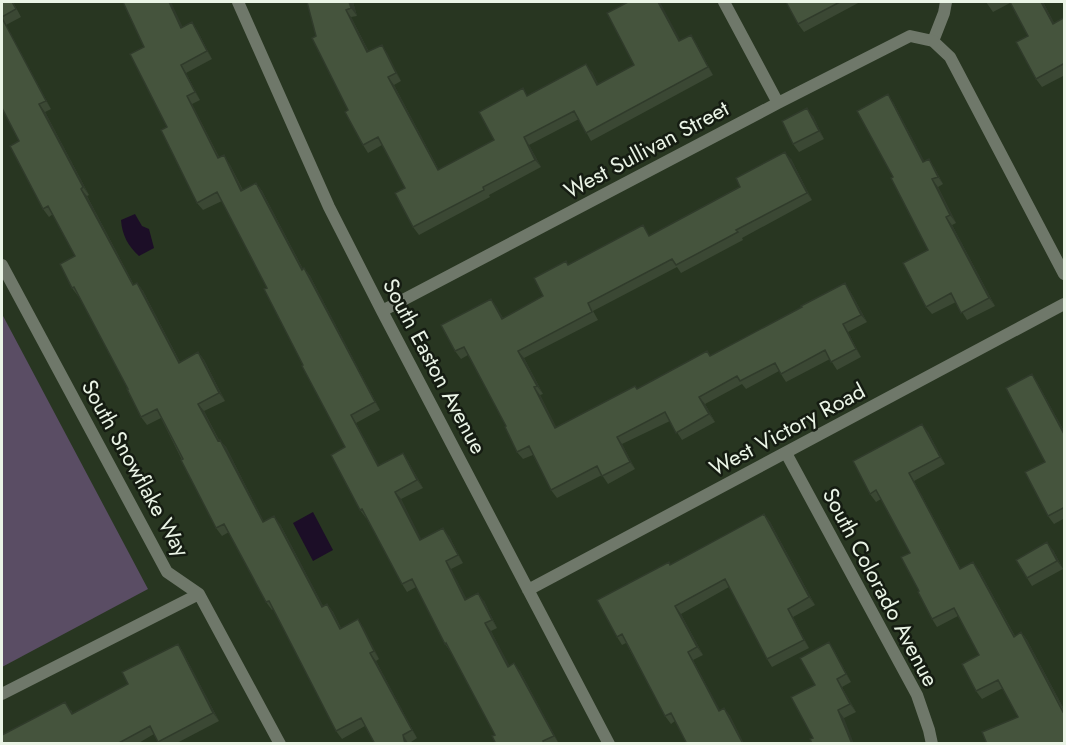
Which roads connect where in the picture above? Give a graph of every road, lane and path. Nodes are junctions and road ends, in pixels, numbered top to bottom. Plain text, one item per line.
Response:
1 (238, 2) edge
2 (724, 2) edge
3 (946, 2) edge
4 (933, 41) junction
5 (778, 103) junction
6 (2, 266) edge
7 (1065, 274) edge
8 (1065, 304) edge
9 (382, 311) junction
10 (786, 453) junction
11 (528, 590) junction
12 (200, 594) junction
13 (2, 694) edge
14 (280, 744) edge
15 (609, 744) edge
16 (933, 744) edge

1 - 9 street, South Easton Avenue
2 - 5 street
3 - 4 street
4 - 5 street, West Sullivan Street
4 - 7 street
5 - 9 street, West Sullivan Street
6 - 12 street, South Snowflake Way
8 - 10 street, West Victory Road
9 - 11 street, South Easton Avenue
10 - 11 street, West Victory Road
10 - 16 street, South Colorado Avenue
11 - 15 street, South Easton Avenue
12 - 13 street
12 - 14 street, South Snowflake Way

